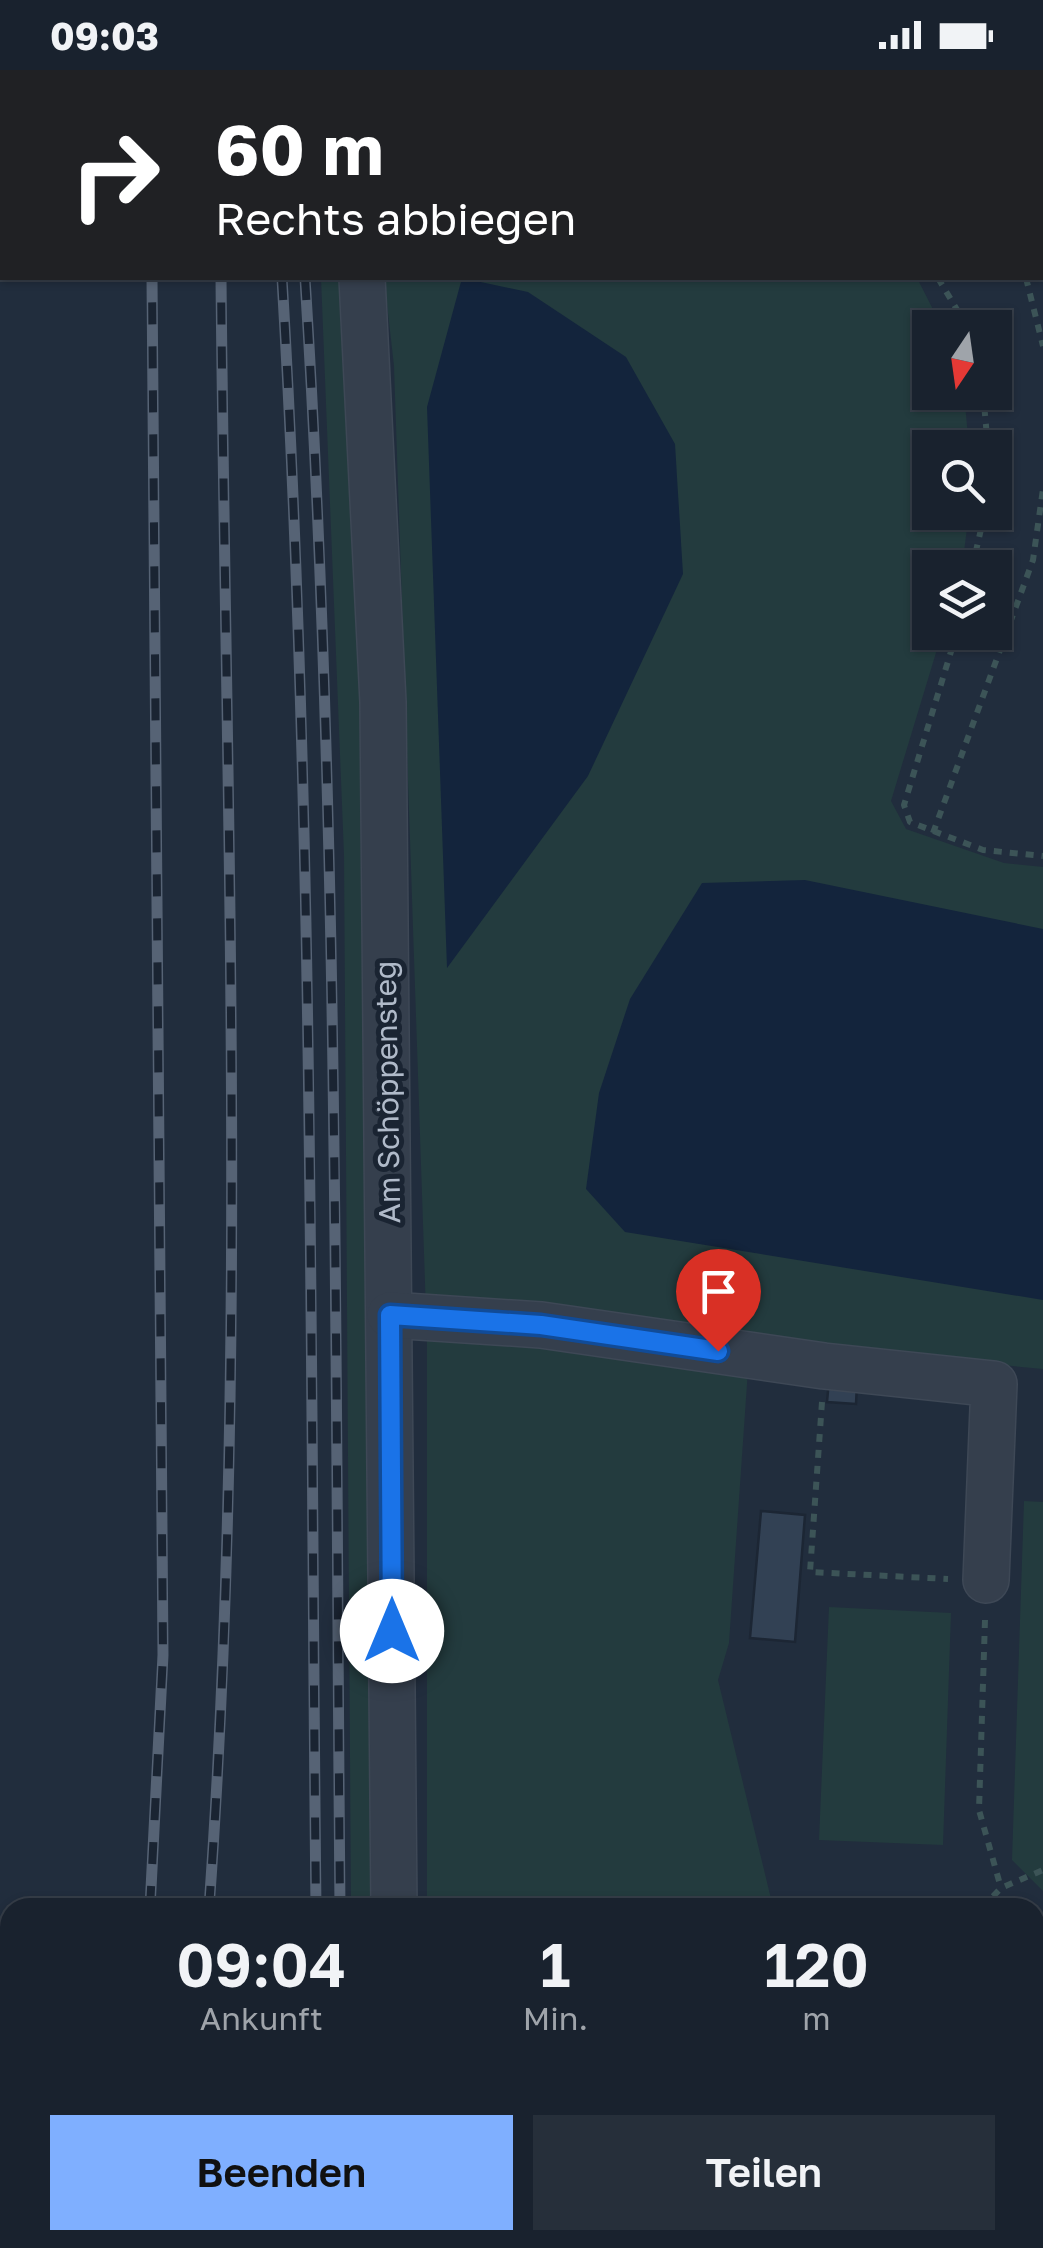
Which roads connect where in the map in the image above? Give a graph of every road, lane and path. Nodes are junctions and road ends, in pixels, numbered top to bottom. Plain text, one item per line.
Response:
1 (362, 280) edge
2 (939, 280) edge
3 (1026, 280) edge
4 (957, 310) edge
5 (1043, 346) edge
6 (1043, 489) edge
7 (951, 650) edge
8 (933, 833) junction
9 (1043, 856) edge
10 (390, 1315) junction
11 (824, 1366) junction
12 (986, 1580) junction
13 (1043, 1870) edge
14 (1001, 1888) junction
15 (394, 1898) edge
16 (992, 1898) edge

1 - 10 street, Am Schöppensteg
2 - 4 path
3 - 5 path
6 - 8 path
7 - 8 path
8 - 9 path
10 - 11 street
10 - 15 street, Am Schöppensteg
11 - 12 street
11 - 12 path
12 - 14 path
13 - 14 path
14 - 16 path

